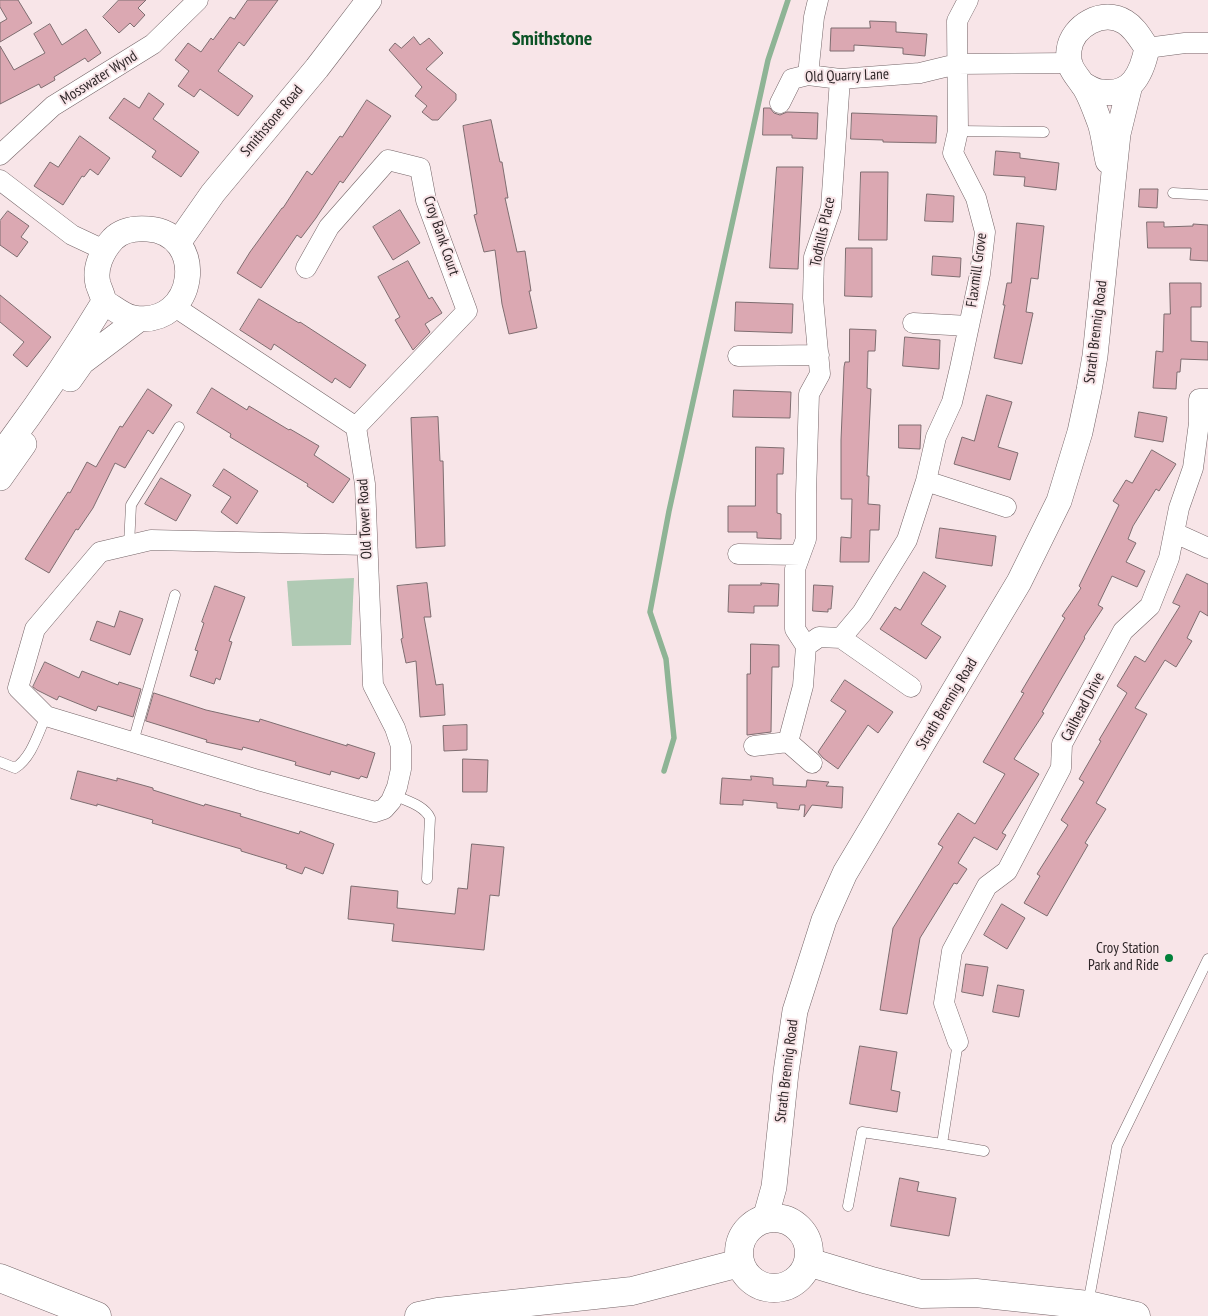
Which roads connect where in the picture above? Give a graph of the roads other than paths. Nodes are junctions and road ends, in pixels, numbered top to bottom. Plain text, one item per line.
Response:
1 (198, 0) edge
2 (369, 0) edge
3 (818, 0) edge
4 (968, 0) edge
5 (1092, 0) edge
6 (1120, 10) edge
7 (1084, 25) junction
8 (1208, 43) edge
9 (1146, 48) junction
10 (1070, 63) junction
11 (957, 64) junction
12 (808, 74) junction
13 (840, 79) junction
14 (1084, 85) junction
15 (1130, 85) junction
16 (780, 103) dead end
17 (958, 131) junction
18 (1044, 132) dead end
19 (0, 155) edge
20 (0, 180) edge
21 (1113, 183) junction
22 (1173, 193) dead end
23 (1208, 195) edge
24 (178, 243) junction
25 (104, 250) junction
26 (306, 268) dead end
27 (104, 302) junction
28 (175, 307) junction
29 (139, 318) junction
30 (913, 323) dead end
31 (969, 326) junction
32 (819, 355) junction
33 (738, 356) dead end
34 (1208, 399) edge
35 (179, 426) dead end
36 (356, 427) junction
37 (0, 454) edge
38 (0, 478) edge
39 (926, 481) junction
40 (1006, 507) dead end
41 (1175, 532) junction
42 (129, 545) junction
43 (367, 545) junction
44 (1208, 548) edge
45 (738, 554) dead end
46 (800, 555) junction
47 (176, 595) dead end
48 (841, 638) junction
49 (806, 646) junction
50 (910, 687) dead end
51 (46, 716) junction
52 (132, 742) junction
53 (788, 742) junction
54 (754, 746) dead end
55 (0, 762) edge
56 (812, 763) dead end
57 (394, 795) junction
58 (427, 878) dead end
59 (1208, 959) edge
60 (958, 1042) joint
61 (942, 1144) junction
62 (984, 1151) dead end
63 (848, 1206) dead end
64 (765, 1219) junction
65 (808, 1262) junction
66 (740, 1264) junction
67 (0, 1278) edge
68 (1088, 1305) junction
69 (97, 1316) edge
70 (419, 1316) edge
71 (1136, 1316) edge

1 - 19 street, Mosswater Wynd
2 - 24 street, Smithstone Road
3 - 12 street
4 - 11 street, Flaxmill Grove
5 - 7 street
6 - 7 street
6 - 9 street
7 - 10 street
8 - 9 street
9 - 15 street, Strath Brennig Road
10 - 11 street, Old Quarry Lane
10 - 14 street, Strath Brennig Road
11 - 13 street, Old Quarry Lane
11 - 17 street, Flaxmill Grove
12 - 13 street, Old Quarry Lane
12 - 16 street, Old Quarry Lane
13 - 32 street, Todhills Place
14 - 15 street
14 - 21 street, Strath Brennig Road
15 - 21 street, Strath Brennig Road
17 - 18 lane
17 - 31 street, Flaxmill Grove
20 - 25 street
21 - 64 street, Strath Brennig Road
22 - 23 lane
24 - 25 street
24 - 28 street
25 - 27 street
26 - 36 street, Croy Bank Court
27 - 29 street
27 - 37 street
28 - 29 street
28 - 36 street
29 - 38 street
30 - 31 street, Flaxmill Grove
31 - 39 street, Flaxmill Grove
32 - 33 street
32 - 46 street, Todhills Place
34 - 41 street, Cailhead Drive
35 - 42 lane
36 - 43 street, Old Tower Road
39 - 40 street
39 - 48 street, Flaxmill Grove
41 - 44 street
41 - 60 street, Cailhead Drive
42 - 43 street
42 - 51 street
43 - 57 street, Old Tower Road
45 - 46 street
46 - 49 street, Todhills Place
47 - 52 lane
48 - 49 street
48 - 50 street
49 - 53 street
51 - 52 street
51 - 55 lane
52 - 57 street
53 - 54 street
53 - 56 street
57 - 58 lane
59 - 68 lane
60 - 61 lane
61 - 62 lane
61 - 63 lane
64 - 65 main road
64 - 66 main road
65 - 66 main road
65 - 68 main road
66 - 70 main road
67 - 69 main road
68 - 71 main road

